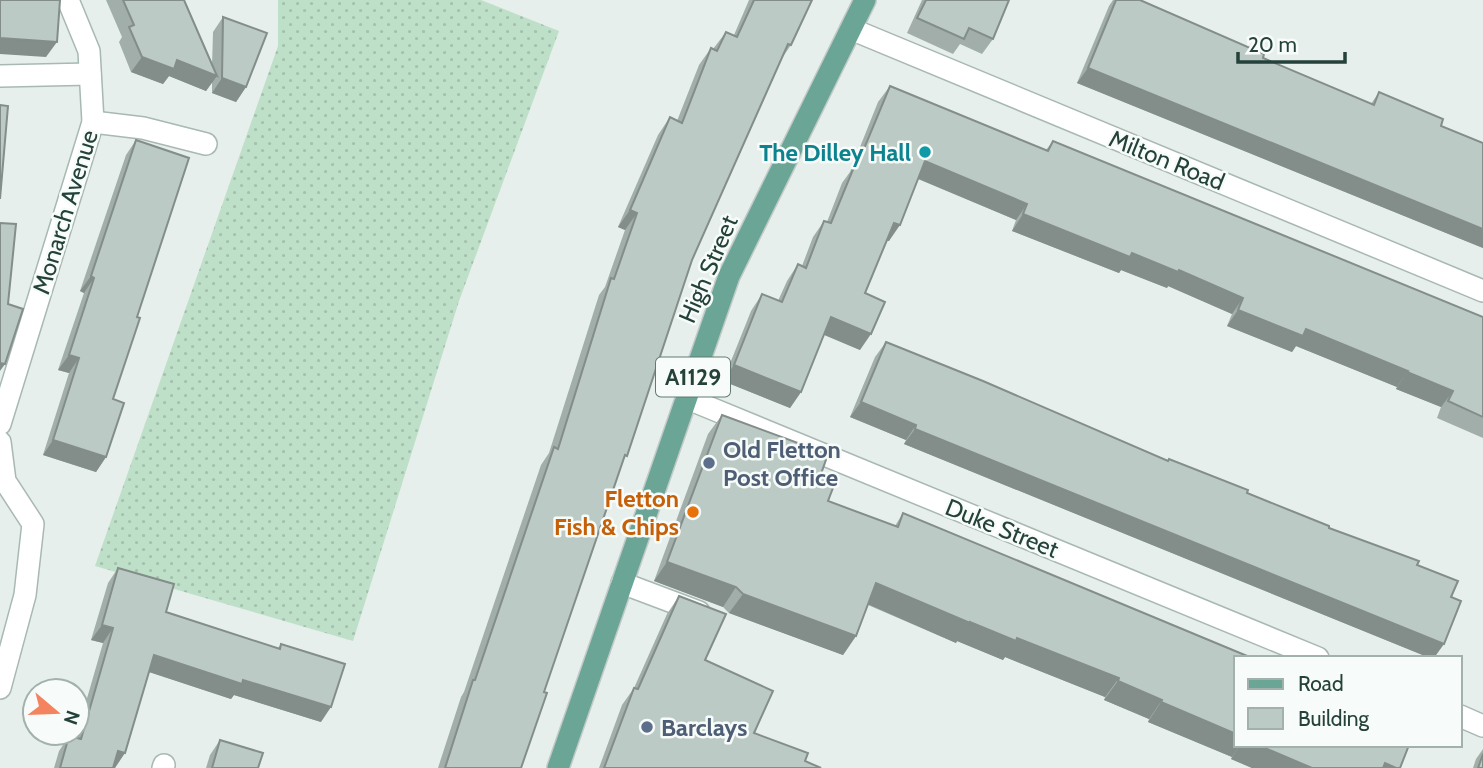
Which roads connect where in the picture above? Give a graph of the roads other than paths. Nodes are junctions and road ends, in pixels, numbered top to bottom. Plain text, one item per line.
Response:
1 (68, 0) edge
2 (864, 0) edge
3 (851, 29) junction
4 (90, 74) junction
5 (0, 76) edge
6 (93, 122) junction
7 (206, 144) dead end
8 (1483, 291) edge
9 (685, 398) junction
10 (0, 424) edge
11 (0, 442) edge
12 (622, 583) junction
13 (718, 619) edge
14 (1313, 656) edge
15 (1, 683) edge
16 (1462, 717) edge
17 (1483, 726) edge
18 (558, 768) edge

1 - 4 street, Monarch Avenue
2 - 3 main road, High Street / A1129
3 - 8 street, Milton Road
3 - 9 main road, High Street / A1129
4 - 5 street
4 - 6 street, Monarch Avenue
6 - 7 street
6 - 10 street, Monarch Avenue
9 - 12 main road, High Street / A1129
9 - 14 street, Duke Street
11 - 15 street
12 - 13 street
12 - 18 main road, High Street / A1129
16 - 17 street

